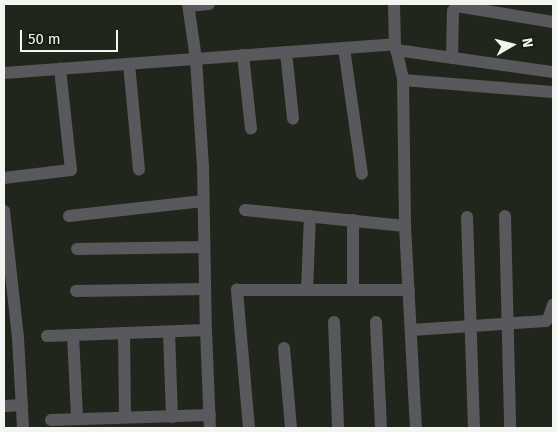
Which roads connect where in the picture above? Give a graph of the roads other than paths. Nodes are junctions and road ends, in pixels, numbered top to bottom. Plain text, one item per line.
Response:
1 (209, 4) edge
2 (394, 4) edge
3 (189, 5) edge
4 (553, 22) edge
5 (396, 47) junction
6 (344, 48) junction
7 (286, 52) junction
8 (243, 55) junction
9 (452, 58) junction
10 (196, 59) junction
11 (130, 64) junction
12 (60, 69) junction
13 (553, 72) edge
14 (4, 73) edge
15 (403, 80) junction
16 (553, 92) edge
17 (293, 119) dead end
18 (251, 129) dead end
19 (139, 170) dead end
20 (362, 174) dead end
21 (4, 178) edge
22 (203, 201) junction
23 (245, 210) dead end
24 (4, 211) edge
25 (69, 216) dead end
26 (310, 216) junction
27 (505, 216) dead end
28 (467, 217) dead end
29 (353, 220) junction
30 (405, 226) junction
31 (204, 247) junction
32 (77, 250) dead end
33 (205, 289) junction
34 (306, 290) junction
35 (353, 290) junction
36 (409, 290) junction
37 (76, 291) dead end
38 (553, 305) edge
39 (334, 322) dead end
40 (376, 322) dead end
41 (508, 323) junction
42 (471, 326) junction
43 (206, 330) junction
44 (411, 330) junction
45 (169, 332) junction
46 (124, 334) junction
47 (73, 335) junction
48 (47, 336) dead end
49 (284, 348) dead end
50 (22, 405) junction
51 (4, 406) edge
52 (210, 415) junction
53 (172, 416) junction
54 (125, 417) junction
55 (77, 418) junction
56 (51, 420) dead end
57 (23, 428) edge
58 (210, 428) edge
59 (249, 428) edge
60 (290, 428) edge
61 (338, 428) edge
62 (381, 428) edge
63 (416, 428) edge
64 (474, 428) edge
65 (510, 428) edge

1 - 3 street
2 - 5 street
3 - 10 street
4 - 9 street
5 - 6 street
5 - 9 street
5 - 15 street
6 - 7 street
6 - 20 street
7 - 8 street
7 - 17 street
8 - 10 street
8 - 18 street
9 - 13 street
10 - 11 street
10 - 22 street
11 - 12 street
11 - 19 street
12 - 14 street
12 - 21 street
15 - 16 street
15 - 30 street
22 - 25 street
22 - 31 street
23 - 26 street
24 - 50 street
26 - 29 street
26 - 34 street
27 - 41 street
28 - 42 street
29 - 30 street
29 - 35 street
30 - 36 street
31 - 32 street
31 - 33 street
33 - 37 street
33 - 43 street
34 - 35 street
34 - 59 street
35 - 36 street
36 - 44 street
38 - 41 street
39 - 61 street
40 - 62 street
41 - 42 street
41 - 65 street
42 - 44 street
42 - 64 street
43 - 45 street
43 - 52 street
44 - 63 street
45 - 46 street
45 - 53 street
46 - 47 street
46 - 54 street
47 - 48 street
47 - 55 street
49 - 60 street
50 - 51 street
50 - 57 street
52 - 53 street
52 - 58 street
53 - 54 street
54 - 55 street
55 - 56 street

